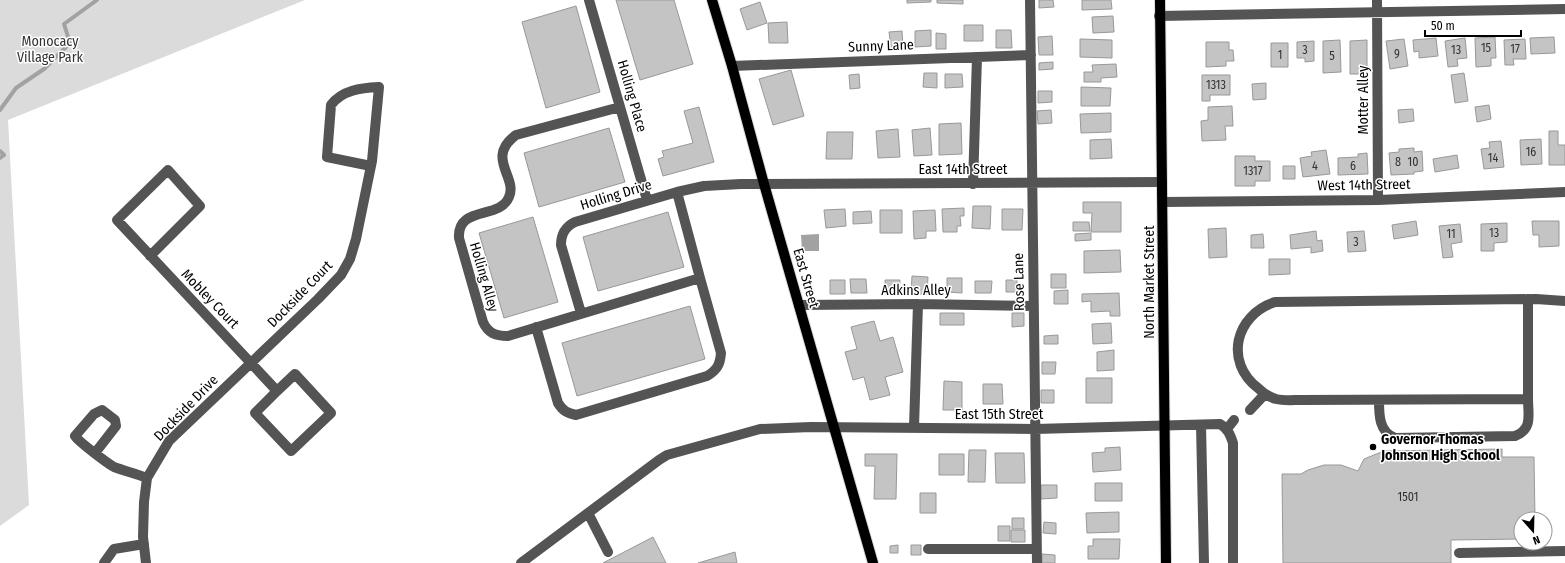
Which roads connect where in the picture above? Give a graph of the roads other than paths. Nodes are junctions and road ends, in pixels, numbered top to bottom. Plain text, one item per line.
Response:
1 (590, 0) edge
2 (712, 0) edge
3 (1030, 0) edge
4 (1160, 0) edge
5 (1377, 0) edge
6 (1565, 9) edge
7 (1377, 12) junction
8 (1159, 16) junction
9 (1031, 55) junction
10 (977, 57) junction
11 (732, 66) junction
12 (620, 107) junction
13 (371, 166) junction
14 (1162, 182) junction
15 (1032, 183) junction
16 (764, 184) junction
17 (973, 184) junction
18 (677, 192) junction
19 (1565, 192) edge
20 (647, 200) junction
21 (1378, 200) junction
22 (1163, 202) junction
23 (150, 256) junction
24 (700, 278) junction
25 (1528, 299) junction
26 (1565, 301) edge
27 (918, 304) junction
28 (799, 305) junction
29 (1032, 306) junction
30 (581, 313) junction
31 (536, 327) junction
32 (251, 362) junction
33 (277, 391) junction
34 (1265, 394) junction
35 (1528, 399) junction
36 (1379, 400) junction
37 (1250, 410) dead end
38 (1234, 420) dead end
39 (1201, 425) junction
40 (1164, 426) junction
41 (835, 427) junction
42 (914, 427) junction
43 (1035, 429) junction
44 (1227, 429) junction
45 (95, 453) dead end
46 (147, 478) junction
47 (588, 513) junction
48 (144, 544) junction
49 (928, 549) dead end
50 (1036, 549) junction
51 (1565, 551) edge
52 (608, 552) dead end
53 (1459, 553) dead end
54 (104, 563) edge
55 (146, 563) edge
56 (521, 563) edge
57 (874, 563) edge
58 (1037, 563) edge
59 (1166, 563) edge
60 (1204, 563) edge
61 (1233, 563) edge

1 - 12 street, Holling Place
2 - 11 main road, East Street
3 - 9 street, Rose Lane
4 - 8 main road, North Market Street
5 - 7 street, Motter Alley
6 - 7 street
7 - 8 street
7 - 21 street, Motter Alley
8 - 14 main road, North Market Street
9 - 10 street, Sunny Lane
9 - 15 street, Rose Lane
10 - 11 street, Sunny Lane
10 - 17 street
11 - 16 main road, East Street
12 - 20 street, Holling Place
12 - 31 street, Holling Alley
13 - 13 street, Dockside Court
13 - 32 street, Dockside Court
14 - 15 street, East 14th Street
14 - 22 main road, North Market Street
15 - 17 street, East 14th Street
15 - 29 street, Rose Lane
16 - 17 street, East 14th Street
16 - 18 street, Holling Drive
16 - 28 main road, East Street
18 - 20 street, Holling Drive
18 - 24 street
19 - 21 street, West 14th Street
20 - 30 street, Holling Drive
21 - 22 street, West 14th Street
22 - 40 main road, North Market Street
23 - 23 street, Mobley Court
23 - 32 street, Mobley Court
24 - 30 street, Holling Alley
24 - 31 street
25 - 26 street
25 - 34 street
25 - 35 street
27 - 28 street, Adkins Alley
27 - 29 street, Adkins Alley
27 - 42 street
28 - 41 main road, East Street
29 - 43 street, Rose Lane
30 - 31 street, Holling Alley
32 - 33 street, Mobley Court
32 - 46 street, Dockside Drive
33 - 33 street
34 - 36 street
34 - 37 street
35 - 36 street
35 - 36 street
38 - 44 street
39 - 40 street, East 15th Street
39 - 44 street, East 15th Street
39 - 60 street
40 - 43 street, East 15th Street
40 - 59 main road, North Market Street
41 - 42 street, East 15th Street
41 - 47 street, East 15th Street
41 - 57 main road, East Street
42 - 43 street, East 15th Street
43 - 50 street, Rose Lane
44 - 61 street
45 - 46 street
46 - 48 street, Dockside Drive
47 - 52 street
47 - 56 street, East 15th Street
48 - 54 street
48 - 55 street, Dockside Drive
49 - 50 street
50 - 58 street, Rose Lane
51 - 53 street

